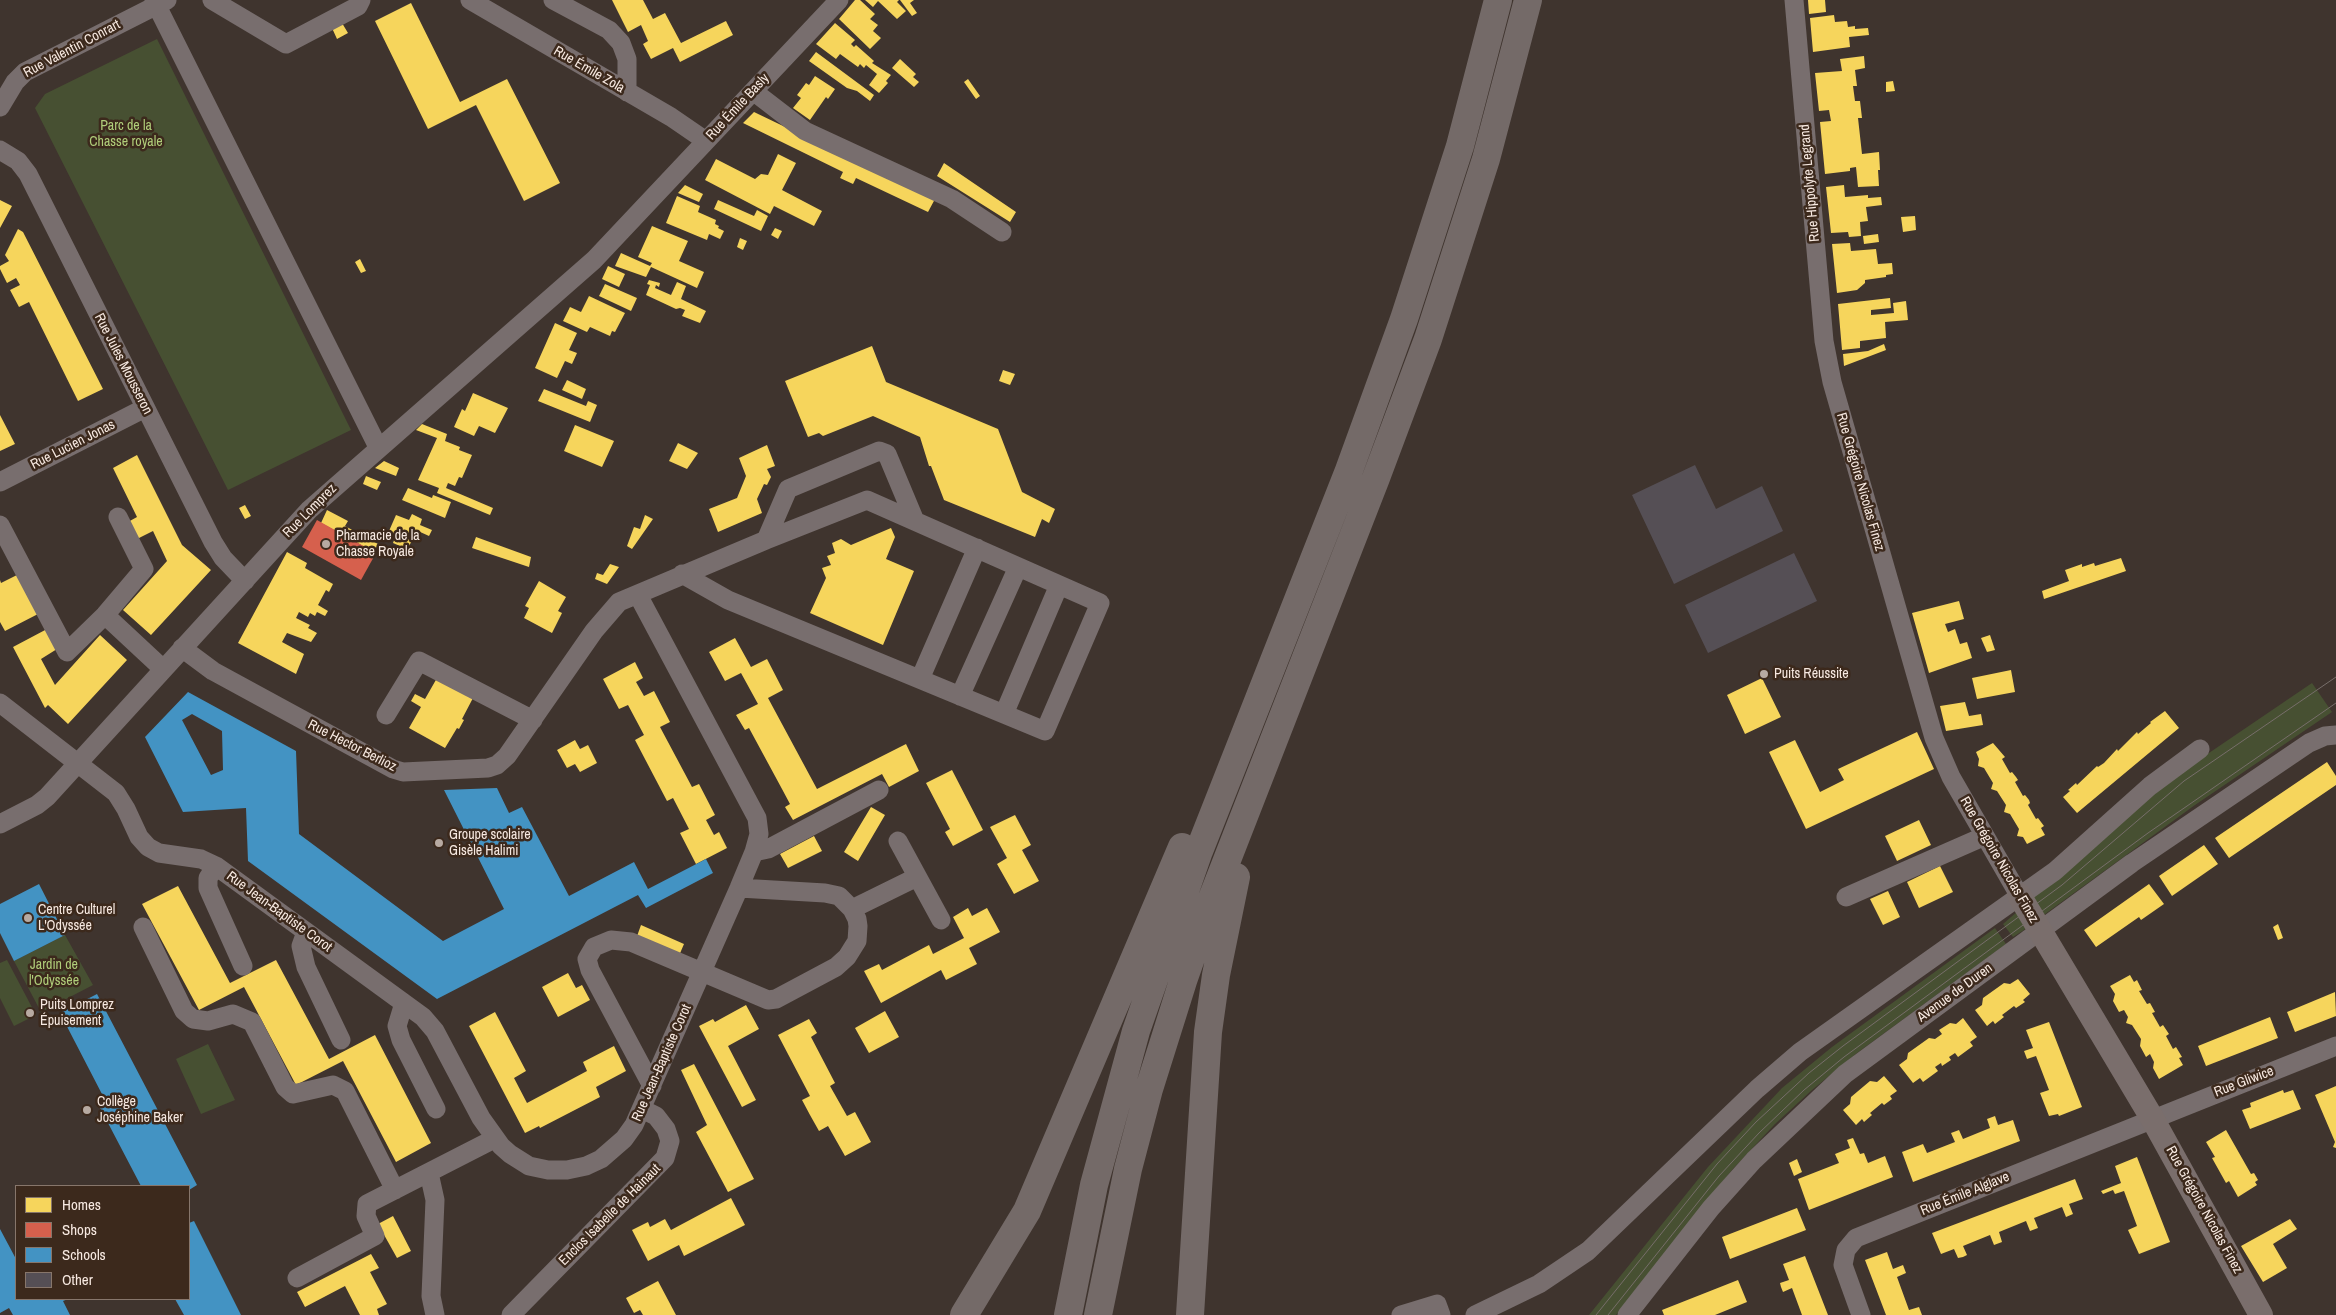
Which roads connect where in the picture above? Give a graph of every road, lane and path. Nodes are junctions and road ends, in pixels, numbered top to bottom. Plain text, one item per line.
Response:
1 (212, 0) edge
2 (361, 0) edge
3 (470, 0) edge
4 (553, 0) edge
5 (839, 0) edge
6 (1498, 0) edge
7 (1528, 0) edge
8 (1794, 0) edge
9 (159, 2) edge
10 (753, 91) junction
11 (627, 92) junction
12 (0, 107) edge
13 (706, 141) junction
14 (0, 150) edge
15 (638, 214) joint
16 (1002, 232) dead end
17 (1828, 366) joint
18 (145, 408) junction
19 (378, 447) junction
20 (0, 482) edge
21 (118, 517) dead end
22 (915, 521) junction
23 (0, 524) edge
24 (766, 540) junction
25 (977, 548) junction
26 (1018, 567) junction
27 (682, 574) junction
28 (245, 581) junction
29 (1059, 585) junction
30 (638, 595) junction
31 (105, 615) junction
32 (182, 648) junction
33 (163, 669) junction
34 (920, 679) junction
35 (960, 696) junction
36 (1258, 699) junction
37 (0, 703) edge
38 (1004, 714) junction
39 (386, 715) dead end
40 (534, 720) junction
41 (2336, 736) edge
42 (2200, 749) dead end
43 (76, 764) junction
44 (880, 790) dead end
45 (1252, 795) junction
46 (0, 824) edge
47 (1985, 836) junction
48 (898, 841) dead end
49 (754, 852) junction
50 (216, 866) junction
51 (917, 877) junction
52 (739, 888) junction
53 (2019, 895) junction
54 (1846, 898) dead end
55 (852, 909) junction
56 (941, 920) dead end
57 (143, 927) dead end
58 (2040, 931) junction
59 (306, 932) junction
60 (243, 966) dead end
61 (702, 972) junction
62 (404, 1002) junction
63 (342, 1040) dead end
64 (2336, 1046) edge
65 (652, 1086) junction
66 (436, 1109) dead end
67 (642, 1109) junction
68 (2152, 1118) junction
69 (494, 1139) junction
70 (429, 1173) junction
71 (395, 1190) junction
72 (296, 1278) dead end
73 (1439, 1310) edge
74 (435, 1315) edge
75 (510, 1315) edge
76 (964, 1315) edge
77 (1068, 1315) edge
78 (1098, 1315) edge
79 (1190, 1315) edge
80 (1401, 1315) edge
81 (1475, 1315) edge
82 (1627, 1315) edge
83 (1861, 1315) edge
84 (2261, 1315) edge

1 - 2 street
3 - 11 street, Rue Émile Zola
4 - 11 street
5 - 10 street, Rue Émile Basly
6 - 36 highway
7 - 45 highway
8 - 17 street, Rue Hippolyte Legrand
9 - 12 street, Rue Valentin Conrart
9 - 19 street
10 - 13 street, Rue Émile Basly
10 - 16 street
11 - 13 street, Rue Émile Zola
13 - 15 street, Rue Émile Basly
14 - 18 street, Rue Jules Mousseron
15 - 19 street, Rue Lomprez
17 - 47 street, Rue Grégoire Nicolas Finez
18 - 20 street, Rue Lucien Jonas
18 - 28 street, Rue Jules Mousseron
19 - 28 street, Rue Lomprez
21 - 31 street
22 - 24 street, Rue Hector Berlioz
22 - 24 street
22 - 25 street, Rue Hector Berlioz
23 - 31 street
24 - 27 street, Rue Hector Berlioz
25 - 26 street, Rue Hector Berlioz
25 - 34 street
26 - 29 street, Rue Hector Berlioz
26 - 35 street
27 - 30 street, Rue Hector Berlioz
27 - 34 street
28 - 32 street, Rue Lomprez
29 - 38 street
29 - 38 street, Rue Hector Berlioz
30 - 40 street, Rue Hector Berlioz
30 - 49 street, Rue Jean-Baptiste Corot
31 - 33 street
32 - 33 street, Rue Lomprez
32 - 40 street, Rue Hector Berlioz
33 - 43 street, Rue Lomprez
34 - 35 street
35 - 38 street
36 - 76 highway
36 - 77 highway
37 - 43 street
39 - 40 street
41 - 58 street, Avenue de Duren
42 - 53 street
43 - 46 street, Rue Lomprez
43 - 50 street, Rue Jean-Baptiste Corot
44 - 49 street
45 - 78 highway
45 - 79 highway
47 - 53 street, Rue Grégoire Nicolas Finez
47 - 54 street
48 - 51 street
49 - 52 street, Rue Jean-Baptiste Corot
50 - 59 street, Rue Jean-Baptiste Corot
50 - 60 street
51 - 55 street
51 - 56 street
52 - 55 street
52 - 61 street, Rue Jean-Baptiste Corot
53 - 58 main road, Rue Grégoire Nicolas Finez
53 - 81 street
55 - 61 street
57 - 71 street
58 - 68 main road, Rue Grégoire Nicolas Finez
58 - 82 street, Avenue de Duren
59 - 62 street, Rue Jean-Baptiste Corot
59 - 63 street
61 - 65 street, Rue Jean-Baptiste Corot
61 - 65 street
62 - 66 street
62 - 69 street, Rue Jean-Baptiste Corot
64 - 68 street, Rue Gliwice
65 - 67 street, Rue Jean-Baptiste Corot
67 - 69 street, Rue Jean-Baptiste Corot
67 - 75 street, Enclos Isabelle de Hainaut
68 - 83 street, Rue Émile Alglave
68 - 84 main road, Rue Grégoire Nicolas Finez
69 - 70 street
70 - 71 street
70 - 74 street
71 - 72 street
73 - 80 street

